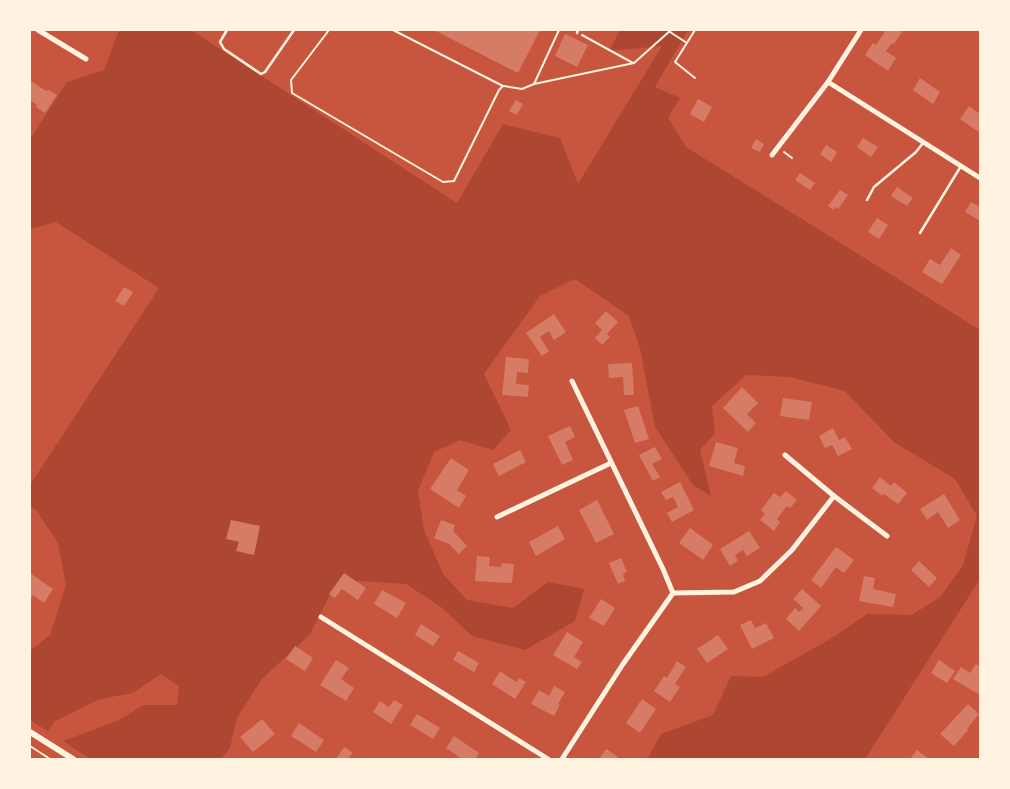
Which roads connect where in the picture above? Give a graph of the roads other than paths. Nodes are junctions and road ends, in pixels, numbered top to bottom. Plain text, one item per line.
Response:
1 (38, 30) edge
2 (227, 30) edge
3 (294, 30) edge
4 (861, 30) edge
5 (86, 59) dead end
6 (828, 82) junction
7 (922, 143) junction
8 (772, 155) dead end
9 (961, 166) junction
10 (980, 178) edge
11 (867, 200) dead end
12 (920, 233) dead end
13 (572, 381) dead end
14 (786, 455) dead end
15 (611, 463) junction
16 (834, 496) junction
17 (497, 517) dead end
18 (887, 536) dead end
19 (673, 594) junction
20 (321, 617) dead end
21 (30, 732) edge
22 (73, 759) edge
23 (548, 759) edge
24 (562, 759) edge

1 - 5 street
2 - 3 lane
4 - 6 street
6 - 7 street
6 - 8 street
7 - 9 street
7 - 11 lane
9 - 10 street
9 - 12 lane
13 - 15 street
14 - 16 street
15 - 17 street
15 - 19 street
16 - 18 street
16 - 19 street
19 - 24 street
20 - 23 street
21 - 22 street

